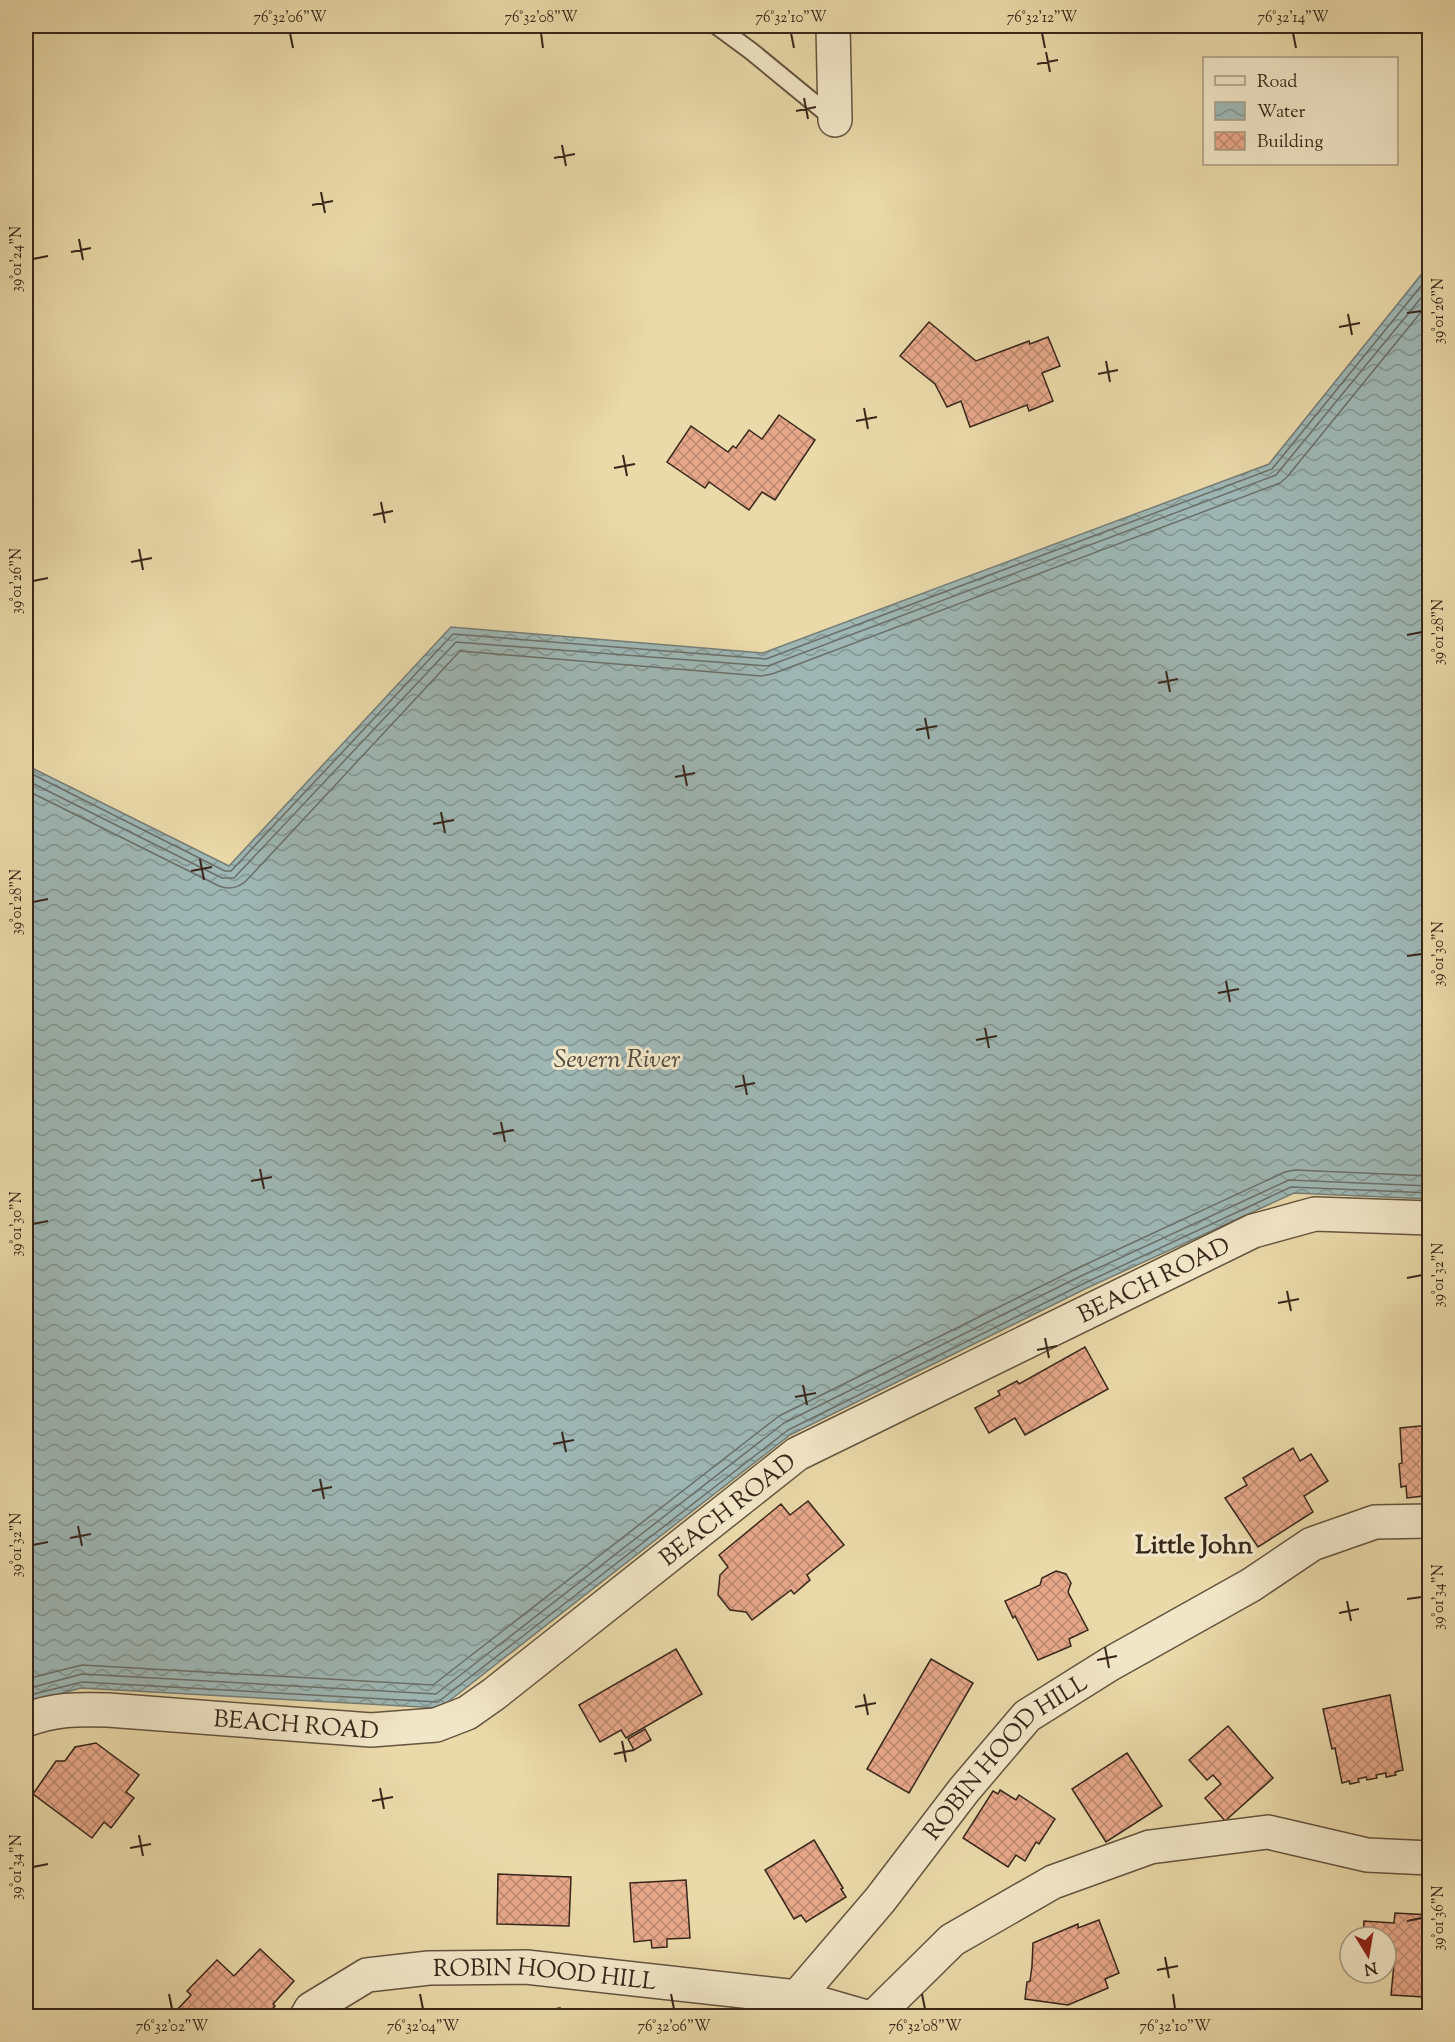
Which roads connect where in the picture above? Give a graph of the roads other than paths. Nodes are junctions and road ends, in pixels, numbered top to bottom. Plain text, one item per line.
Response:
1 (717, 26) edge
2 (833, 26) edge
3 (835, 120) joint
4 (1430, 1218) edge
5 (1430, 1521) edge
6 (26, 1720) edge
7 (1430, 1858) edge
8 (797, 1997) junction
9 (307, 2016) edge
10 (863, 2016) edge
11 (875, 2016) edge

1 - 3 lane
2 - 3 street
4 - 6 street, BEACH ROAD
5 - 8 street, ROBIN HOOD HILL
7 - 11 street
8 - 9 street, ROBIN HOOD HILL
8 - 10 street, ROBIN HOOD HILL

